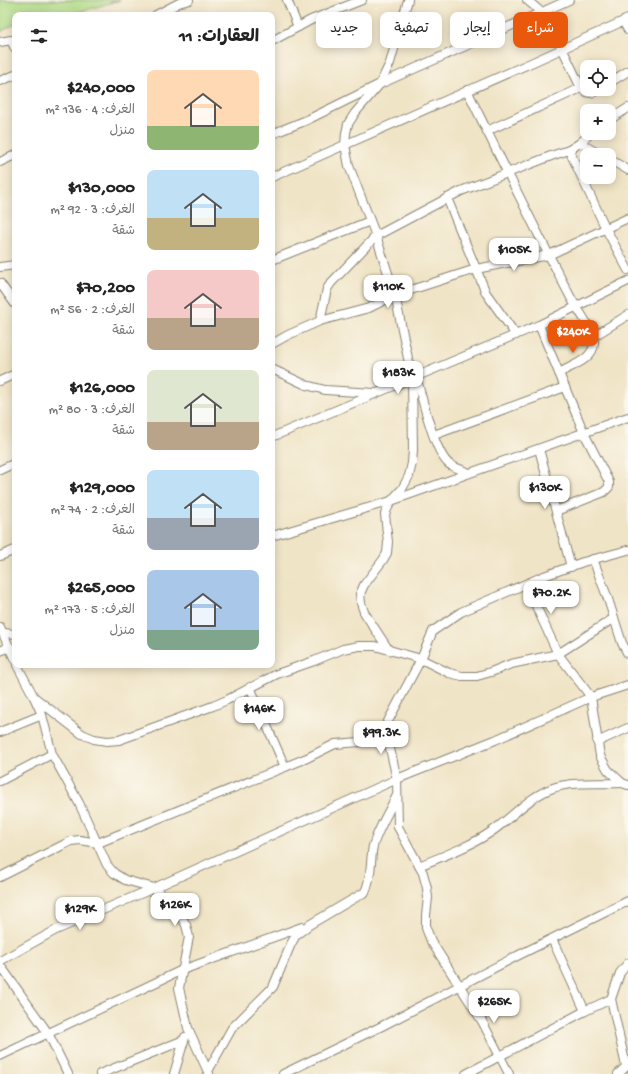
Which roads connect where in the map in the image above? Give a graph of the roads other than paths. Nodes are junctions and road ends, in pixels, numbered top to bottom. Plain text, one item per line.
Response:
1 (189, 0) edge
2 (287, 0) edge
3 (362, 0) edge
4 (408, 0) edge
5 (527, 0) edge
6 (569, 0) edge
7 (180, 2) edge
8 (162, 12) edge
9 (541, 12) joint
10 (626, 20) edge
11 (513, 25) edge
12 (298, 27) junction
13 (628, 30) edge
14 (275, 39) edge
15 (0, 42) edge
16 (12, 42) edge
17 (568, 45) edge
18 (562, 48) joint
19 (628, 71) edge
20 (12, 76) edge
21 (616, 79) edge
22 (0, 81) edge
23 (380, 84) junction
24 (580, 86) edge
25 (580, 88) edge
26 (467, 90) junction
27 (628, 108) edge
28 (616, 116) edge
29 (487, 131) junction
30 (275, 133) edge
31 (583, 140) edge
32 (580, 143) junction
33 (345, 145) junction
34 (589, 148) edge
35 (569, 150) junction
36 (12, 156) edge
37 (0, 162) edge
38 (616, 163) edge
39 (628, 170) edge
40 (507, 173) junction
41 (275, 176) edge
42 (447, 198) junction
43 (628, 218) edge
44 (370, 221) junction
45 (606, 229) junction
46 (376, 236) junction
47 (549, 255) junction
48 (275, 259) edge
49 (12, 265) edge
50 (627, 265) edge
51 (0, 267) edge
52 (476, 269) junction
53 (628, 281) edge
54 (0, 283) edge
55 (395, 295) junction
56 (12, 300) edge
57 (576, 306) junction
58 (628, 315) edge
59 (320, 321) junction
60 (539, 325) junction
61 (516, 335) junction
62 (594, 336) junction
63 (275, 342) edge
64 (275, 371) edge
65 (559, 373) junction
66 (12, 375) edge
67 (414, 378) junction
68 (0, 381) edge
69 (565, 387) junction
70 (376, 393) junction
71 (628, 417) edge
72 (584, 433) junction
73 (434, 435) junction
74 (275, 436) edge
75 (539, 449) junction
76 (12, 464) edge
77 (0, 470) edge
78 (469, 473) junction
79 (391, 501) junction
80 (556, 511) junction
81 (275, 535) edge
82 (628, 550) edge
83 (12, 551) edge
84 (0, 556) edge
85 (592, 559) junction
86 (571, 567) junction
87 (526, 584) junction
88 (614, 618) junction
89 (2, 630) edge
90 (12, 633) edge
91 (625, 642) edge
92 (10, 647) junction
93 (388, 649) junction
94 (0, 651) edge
95 (12, 652) edge
96 (558, 654) junction
97 (628, 654) edge
98 (421, 659) junction
99 (19, 668) edge
100 (628, 685) edge
101 (250, 687) junction
102 (591, 697) junction
103 (34, 698) junction
104 (42, 715) junction
105 (385, 727) junction
106 (628, 728) edge
107 (0, 732) edge
108 (597, 742) junction
109 (52, 754) junction
110 (285, 767) junction
111 (397, 779) junction
112 (0, 782) edge
113 (625, 784) edge
114 (397, 794) junction
115 (98, 843) junction
116 (419, 866) junction
117 (0, 877) edge
118 (154, 888) junction
119 (628, 901) edge
120 (309, 925) junction
121 (552, 939) junction
122 (0, 961) edge
123 (628, 963) edge
124 (0, 965) edge
125 (182, 970) junction
126 (458, 986) junction
127 (611, 999) junction
128 (585, 1011) junction
129 (188, 1028) junction
130 (48, 1033) junction
131 (184, 1040) junction
132 (500, 1055) junction
133 (0, 1056) edge
134 (627, 1065) edge
135 (292, 1072) edge
136 (208, 1073) edge
137 (68, 1074) edge
138 (100, 1074) edge
139 (174, 1074) edge
140 (283, 1074) edge
141 (466, 1074) edge
142 (509, 1074) edge
143 (618, 1074) edge

1 - 7 street
2 - 12 street
3 - 12 street
4 - 23 street
5 - 9 street
6 - 9 street
7 - 8 street
10 - 13 street
10 - 17 street
11 - 23 street
12 - 14 street
15 - 16 street
18 - 24 street
18 - 26 street
19 - 21 street
20 - 22 street
23 - 30 street
23 - 33 street
25 - 29 street
26 - 29 street
26 - 33 street
27 - 28 street
29 - 40 street
31 - 32 street
32 - 34 street
32 - 35 street
33 - 41 street
33 - 44 street
35 - 40 street
35 - 45 street
36 - 37 street
38 - 39 street
40 - 42 street
40 - 47 street
42 - 46 street
42 - 52 street
43 - 45 street
44 - 46 street
44 - 48 street
45 - 47 street
45 - 50 street
46 - 55 street
46 - 59 street
47 - 52 street
47 - 57 street
49 - 51 street
52 - 55 street
52 - 61 street
53 - 57 street
54 - 56 street
55 - 59 street
55 - 67 street
57 - 60 street
57 - 62 street
58 - 62 street
59 - 63 street
60 - 61 street
60 - 65 street
61 - 67 street
62 - 65 street
64 - 70 street
65 - 69 street
66 - 68 street
67 - 70 street
67 - 73 street
67 - 79 street
69 - 72 street
69 - 73 street
70 - 74 street
71 - 72 street
72 - 75 street
72 - 80 street
73 - 78 street
75 - 78 street
75 - 80 street
76 - 77 street
78 - 79 street
79 - 81 street
79 - 93 street
80 - 86 street
82 - 85 street
83 - 84 street
85 - 86 street
85 - 88 street
86 - 87 street
87 - 96 street
87 - 98 street
88 - 91 street
88 - 96 street
89 - 90 street
89 - 92 street
91 - 97 street
92 - 94 street
92 - 95 street
93 - 98 street
93 - 101 street
96 - 98 street
96 - 102 street
98 - 105 street
99 - 103 street
100 - 102 street
101 - 103 street
101 - 110 street
102 - 108 street
102 - 111 street
103 - 104 street
104 - 107 street
104 - 109 street
105 - 110 street
105 - 111 street
106 - 108 street
108 - 113 street
109 - 112 street
109 - 115 street
110 - 115 street
111 - 114 street
111 - 118 street
113 - 116 street
114 - 116 street
114 - 120 street
115 - 117 street
115 - 118 street
116 - 126 street
118 - 122 street
118 - 125 street
119 - 121 street
120 - 125 street
120 - 136 street
121 - 126 street
121 - 128 street
123 - 127 street
124 - 130 street
125 - 129 street
125 - 130 street
126 - 132 street
126 - 135 street
127 - 128 street
127 - 134 street
128 - 132 street
129 - 131 street
129 - 136 street
130 - 133 street
130 - 137 street
131 - 138 street
131 - 139 street
132 - 141 street
132 - 142 street
134 - 143 street
135 - 140 street

